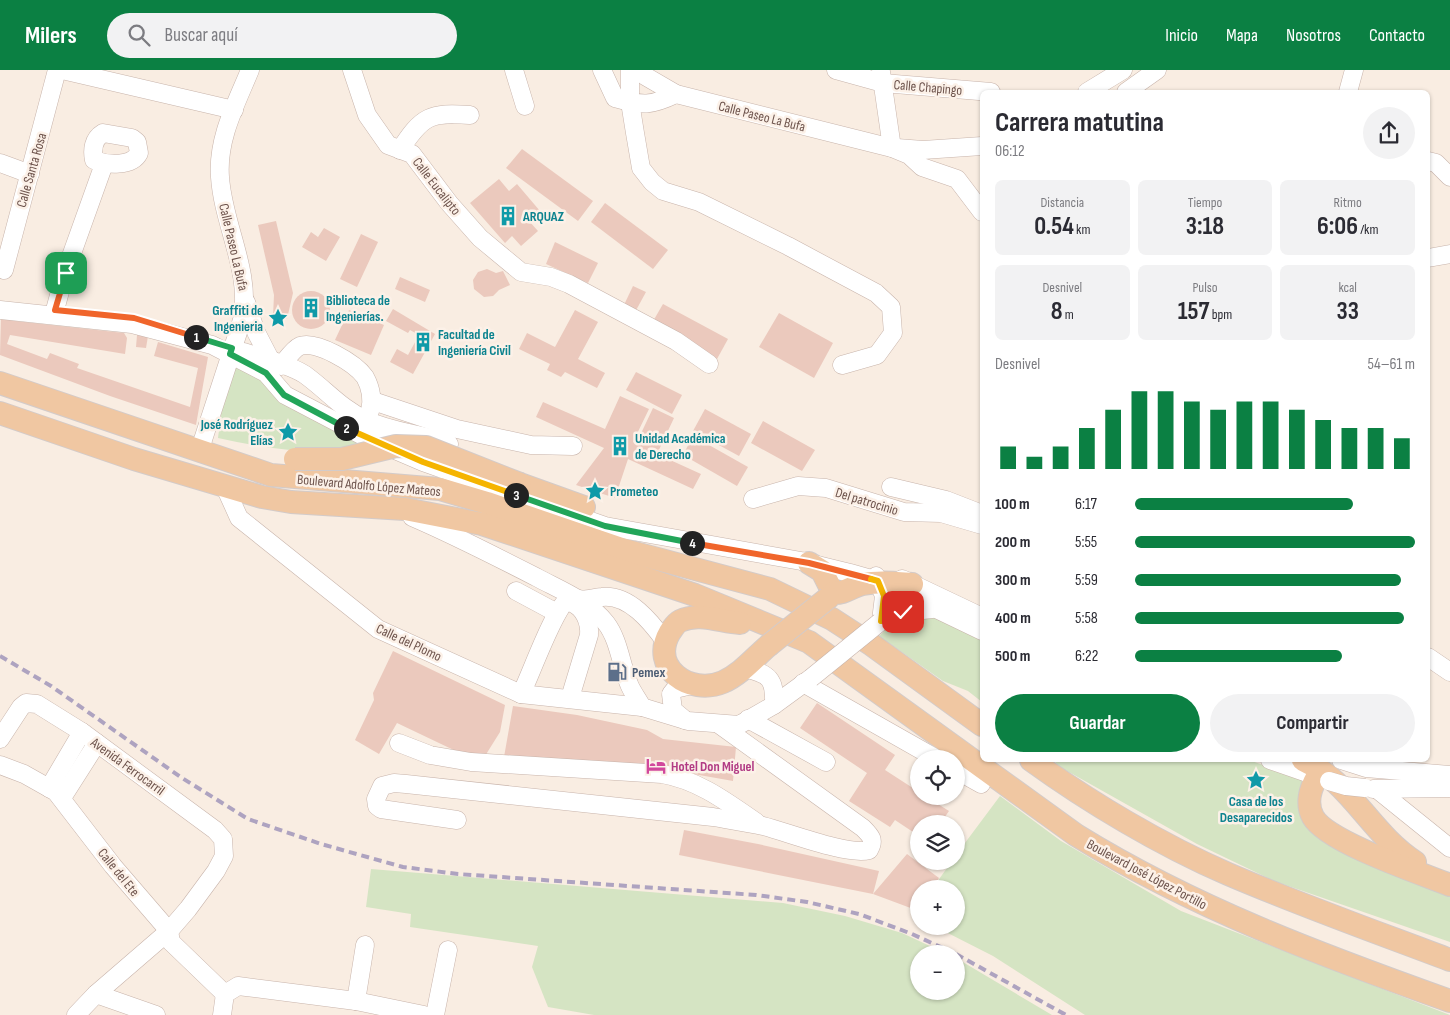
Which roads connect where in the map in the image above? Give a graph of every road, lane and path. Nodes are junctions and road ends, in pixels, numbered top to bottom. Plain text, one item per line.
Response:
1 (57, 70) edge
2 (62, 70) edge
3 (250, 70) edge
4 (352, 70) edge
5 (514, 70) edge
6 (602, 70) edge
7 (630, 70) edge
8 (640, 70) edge
9 (836, 70) edge
10 (1123, 70) edge
11 (1158, 70) edge
12 (1354, 70) edge
13 (882, 76) edge
14 (980, 90) edge
15 (1090, 90) edge
16 (1129, 90) edge
17 (1349, 90) edge
18 (676, 94) junction
19 (630, 102) junction
20 (525, 106) dead end
21 (234, 110) junction
22 (470, 115) dead end
23 (980, 146) edge
24 (892, 148) junction
25 (400, 150) junction
26 (1430, 162) edge
27 (0, 163) edge
28 (104, 164) dead end
29 (30, 174) junction
30 (1450, 177) edge
31 (980, 209) edge
32 (1450, 254) edge
33 (1430, 258) edge
34 (4, 270) dead end
35 (246, 302) junction
36 (0, 304) edge
37 (0, 310) edge
38 (55, 310) junction
39 (231, 350) junction
40 (275, 363) junction
41 (709, 364) dead end
42 (842, 366) dead end
43 (0, 384) edge
44 (372, 401) junction
45 (346, 410) junction
46 (0, 413) edge
47 (329, 420) junction
48 (367, 421) junction
49 (573, 446) dead end
50 (199, 452) junction
51 (237, 465) junction
52 (225, 487) junction
53 (891, 487) dead end
54 (753, 499) dead end
55 (584, 507) junction
56 (390, 508) junction
57 (980, 513) edge
58 (980, 523) edge
59 (809, 563) junction
60 (852, 567) junction
61 (876, 574) junction
62 (912, 584) joint
63 (516, 591) dead end
64 (831, 595) junction
65 (568, 605) junction
66 (940, 610) junction
67 (980, 616) edge
68 (880, 622) junction
69 (980, 630) edge
70 (770, 636) junction
71 (665, 641) junction
72 (1430, 658) edge
73 (1430, 667) edge
74 (744, 668) junction
75 (851, 671) joint
76 (1449, 671) edge
77 (807, 681) junction
78 (692, 685) junction
79 (521, 694) junction
80 (570, 698) junction
81 (774, 705) junction
82 (642, 707) junction
83 (748, 719) junction
84 (688, 722) junction
85 (980, 724) edge
86 (720, 725) junction
87 (82, 732) junction
88 (0, 739) edge
89 (399, 742) dead end
90 (97, 743) junction
91 (921, 750) edge
92 (826, 762) dead end
93 (1034, 762) edge
94 (1277, 762) edge
95 (1347, 762) edge
96 (0, 765) edge
97 (1313, 772) edge
98 (965, 775) edge
99 (1450, 775) edge
100 (981, 784) dead end
101 (1450, 788) edge
102 (1371, 789) junction
103 (55, 793) junction
104 (457, 820) dead end
105 (761, 826) junction
106 (1450, 848) edge
107 (1450, 885) edge
108 (169, 931) junction
109 (365, 945) dead end
110 (448, 950) dead end
111 (1450, 960) edge
112 (232, 990) junction
113 (281, 991) junction
114 (96, 994) junction
115 (356, 1001) junction
116 (1450, 1001) edge
117 (76, 1015) edge
118 (156, 1015) edge
119 (222, 1015) edge
120 (376, 1015) edge
121 (424, 1015) edge
122 (435, 1015) edge

1 - 29 street, Calle Santa Rosa
2 - 21 street
3 - 21 street, Calle Paseo La Bufa
4 - 25 street, Calle Eucalipto
5 - 20 street
6 - 19 street
7 - 19 street
8 - 18 street, Calle Paseo La Bufa
9 - 13 street, Calle Chapingo
10 - 15 street
11 - 16 street
12 - 17 street
13 - 14 street, Calle Chapingo
13 - 24 street
18 - 19 street
18 - 24 street, Calle Paseo La Bufa
19 - 42 street
21 - 35 street, Calle Paseo La Bufa
22 - 25 street
23 - 24 street
24 - 31 street
25 - 41 street, Calle Eucalipto
26 - 30 street
27 - 29 street
28 - 38 street
29 - 34 street, Calle Santa Rosa
32 - 33 street
35 - 39 street, Calle Paseo La Bufa
35 - 40 street
36 - 38 street
37 - 39 street
38 - 39 street
39 - 40 street
39 - 47 street
39 - 50 street, Calle Paseo La Bufa
40 - 44 street
40 - 45 street
43 - 50 main road, Boulevard Adolfo López Mateos
44 - 48 street
44 - 49 street
45 - 47 street
45 - 48 street
46 - 52 main road, Boulevard Adolfo López Mateos
47 - 59 street
48 - 55 street
50 - 51 main road, Boulevard Adolfo López Mateos
51 - 55 main road, bridge
51 - 85 main road, Boulevard Adolfo López Mateos
52 - 56 main road, Boulevard Adolfo López Mateos
52 - 79 street, Calle del Plomo
53 - 57 street
54 - 58 street, Del patrocinio
55 - 60 street
56 - 65 street, Boulevard Adolfo López Mateos
56 - 70 main road, Boulevard Adolfo López Mateos
59 - 60 street
59 - 64 main road
60 - 61 street
61 - 62 main road
61 - 64 main road
61 - 66 street
61 - 68 street
62 - 67 street
63 - 65 street
64 - 70 main road, bridge
65 - 71 street
65 - 79 street
65 - 80 street
65 - 82 street, Boulevard Adolfo López Mateos
66 - 68 street
66 - 69 street
68 - 77 street, bridge
70 - 71 main road
70 - 74 main road
70 - 75 main road, Boulevard Adolfo López Mateos
71 - 78 main road
72 - 76 street
73 - 76 street
74 - 78 main road
74 - 81 street
75 - 116 main road, Boulevard José López Portillo
77 - 81 street
77 - 91 street
78 - 84 street
79 - 80 street, Calle del Plomo
80 - 82 street, Calle del Plomo
81 - 83 street
82 - 84 street
83 - 86 street
83 - 92 street
84 - 86 street
86 - 105 street
87 - 88 street, Avenida Ferrocarril
87 - 90 street, Avenida Ferrocarril
87 - 103 street
89 - 105 street
90 - 103 street
90 - 108 street, Avenida Ferrocarril
93 - 111 main road
94 - 97 street
95 - 99 street
96 - 103 street, Calle del Ete
97 - 102 street, bridge
97 - 107 main road
97 - 107 main road
98 - 100 street
101 - 102 street
102 - 106 street
103 - 108 street, Calle del Ete
104 - 105 street
108 - 112 street, Calle del Ete
108 - 114 street
109 - 115 street
110 - 122 street
112 - 113 street
112 - 119 street
113 - 115 street
113 - 120 street
114 - 117 street
114 - 118 street
115 - 121 street

